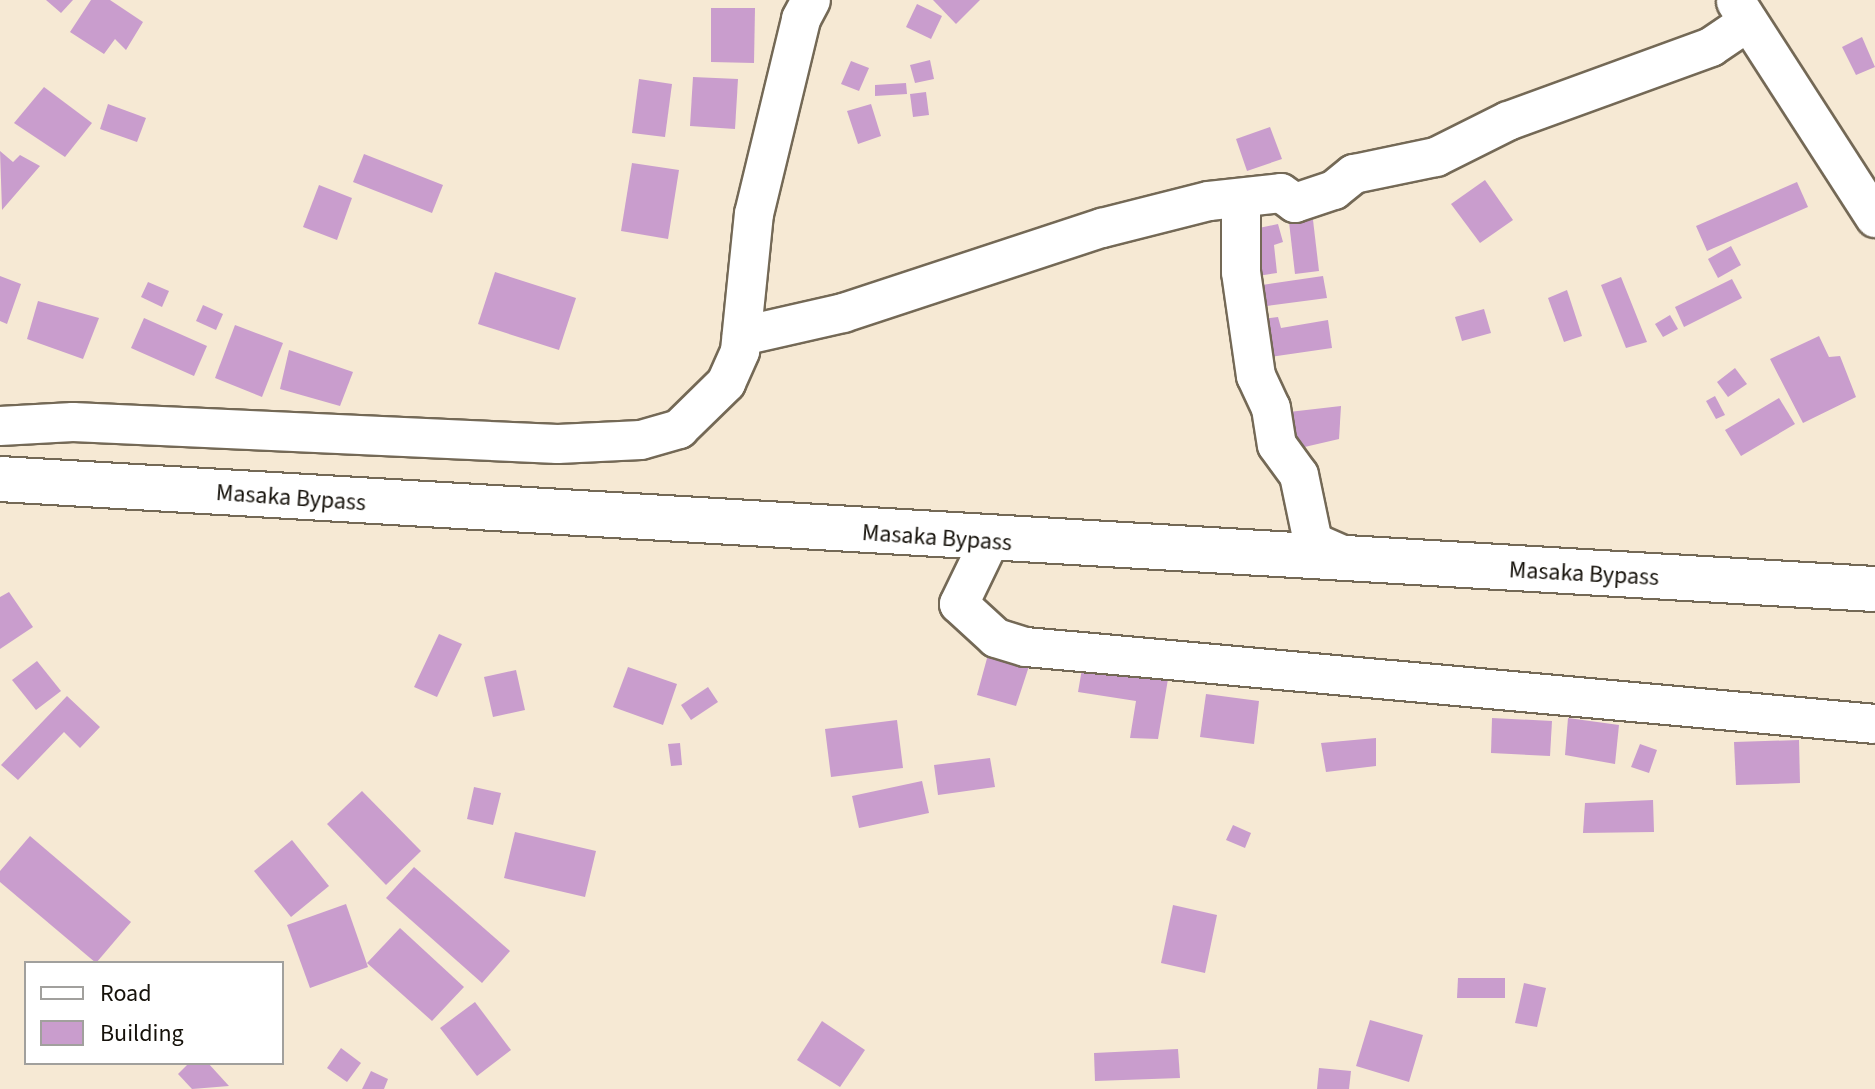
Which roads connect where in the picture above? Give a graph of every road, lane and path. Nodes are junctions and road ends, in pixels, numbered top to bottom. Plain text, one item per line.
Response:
1 (811, 0) edge
2 (1741, 11) edge
3 (1241, 202) junction
4 (1875, 218) edge
5 (742, 336) junction
6 (0, 426) edge
7 (0, 479) edge
8 (989, 542) junction
9 (1359, 561) junction
10 (1875, 589) edge
11 (1875, 724) edge

1 - 5 street
2 - 3 street
2 - 4 street
3 - 5 street
3 - 9 street
5 - 6 street
7 - 8 highway, Masaka Bypass
8 - 9 highway, Masaka Bypass
8 - 11 street
9 - 10 highway, Masaka Bypass

